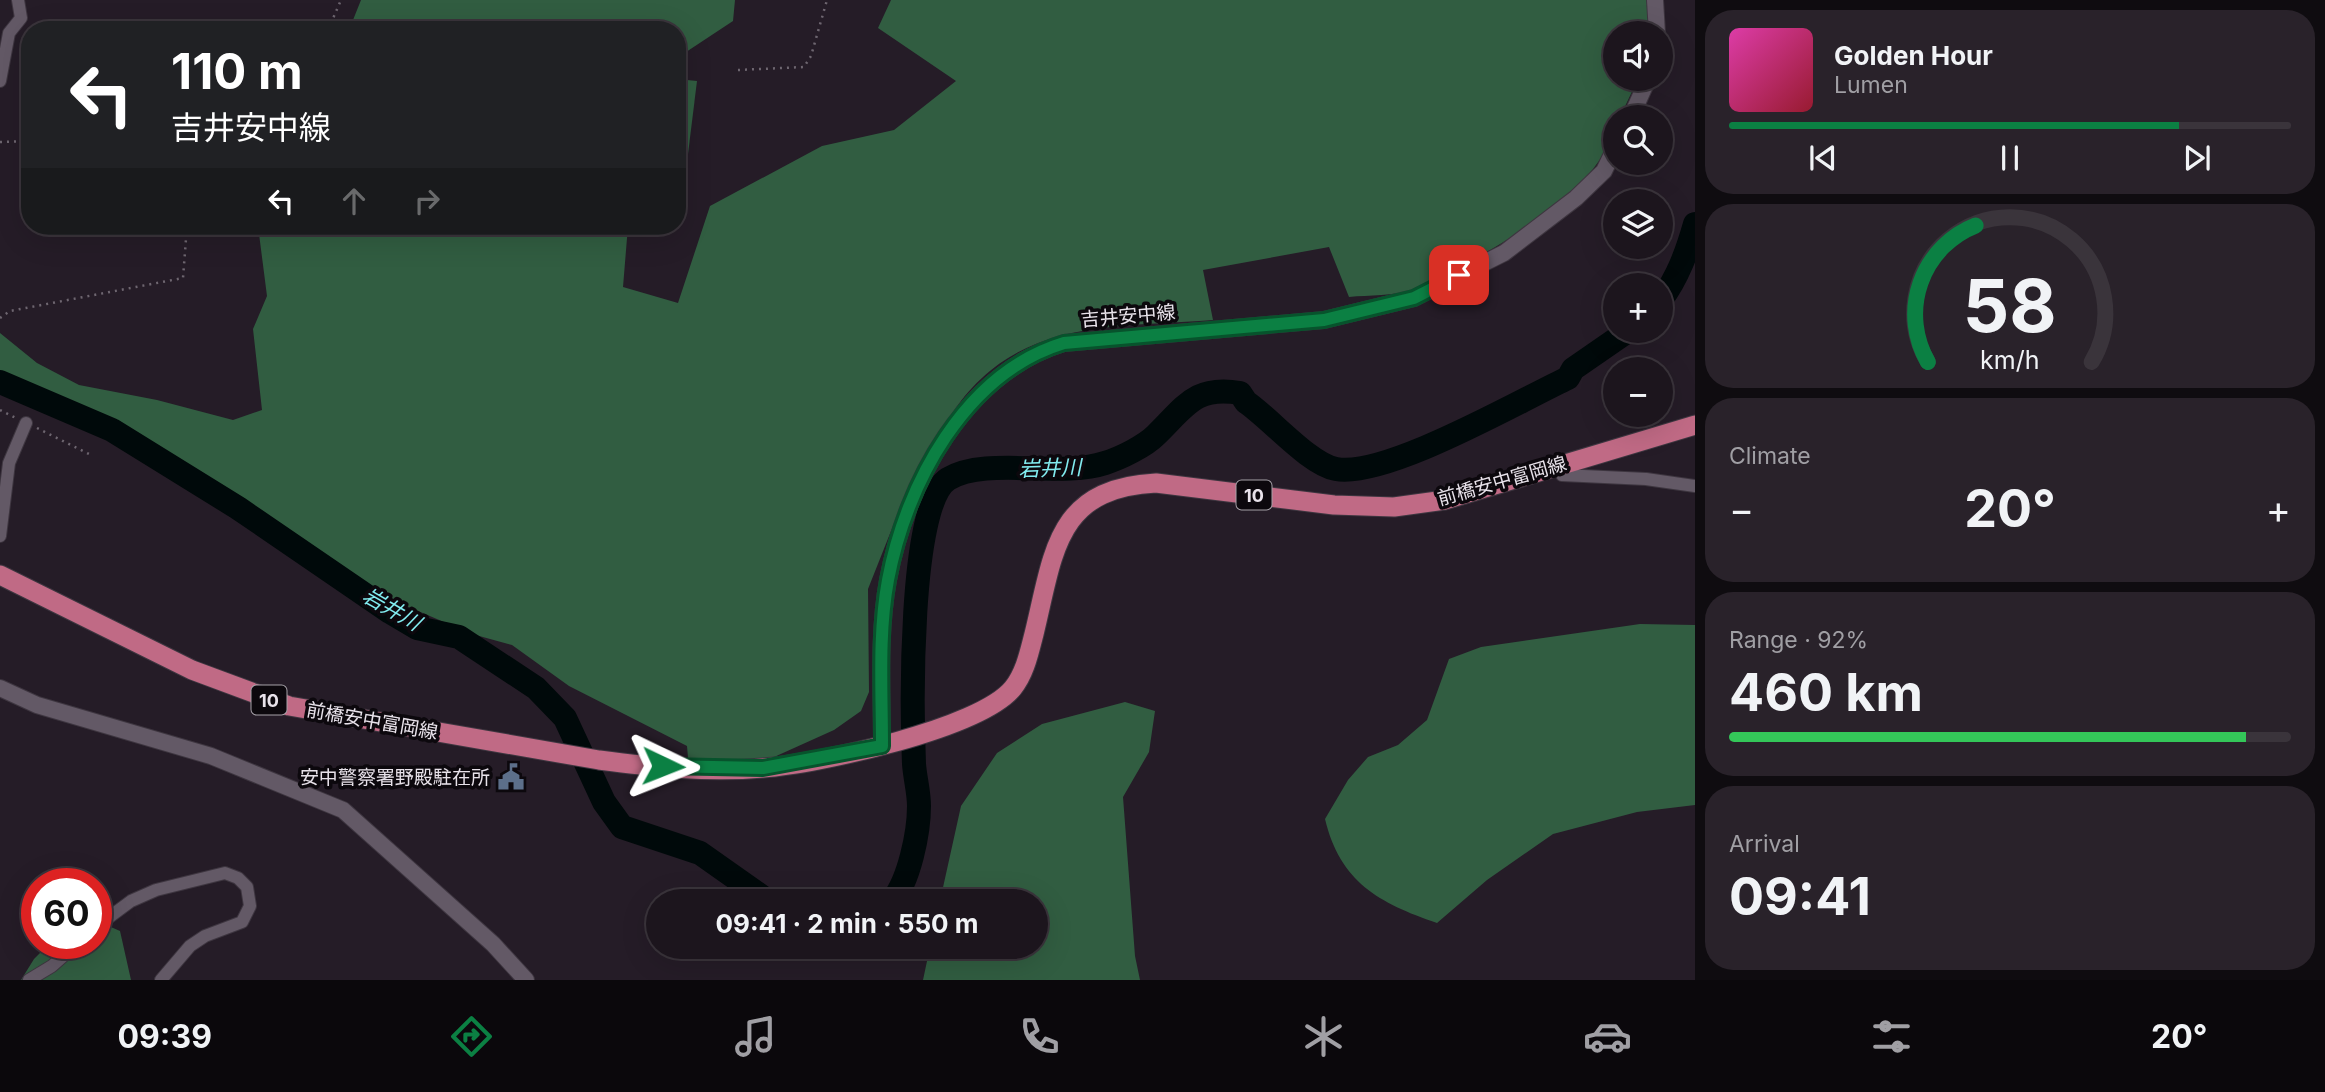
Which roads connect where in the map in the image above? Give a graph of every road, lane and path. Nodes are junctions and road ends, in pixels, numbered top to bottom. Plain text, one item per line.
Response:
1 (18, 0) edge
2 (341, 0) edge
3 (827, 0) edge
4 (1656, 0) edge
5 (332, 21) edge
6 (1657, 21) edge
7 (738, 70) dead end
8 (0, 81) edge
9 (21, 141) edge
10 (0, 142) edge
11 (1603, 172) edge
12 (186, 235) edge
13 (0, 318) edge
14 (0, 410) edge
15 (26, 423) junction
16 (1695, 425) edge
17 (89, 454) dead end
18 (1558, 465) junction
19 (1695, 486) edge
20 (0, 536) edge
21 (0, 575) edge
22 (0, 688) edge
23 (888, 744) junction
24 (112, 916) edge
25 (60, 959) edge
26 (29, 980) edge
27 (161, 980) edge
28 (526, 980) edge

1 - 8 street
2 - 5 path
3 - 7 path
4 - 6 main road
9 - 10 path
11 - 23 main road, 吉井安中線
12 - 13 path
14 - 15 path
15 - 17 path
15 - 20 street
16 - 18 main road, 前橋安中富岡線 / 10
18 - 19 street
18 - 23 main road, 前橋安中富岡線 / 10
21 - 23 main road, 前橋安中富岡線 / 10
22 - 28 main road
24 - 27 street
25 - 26 street

